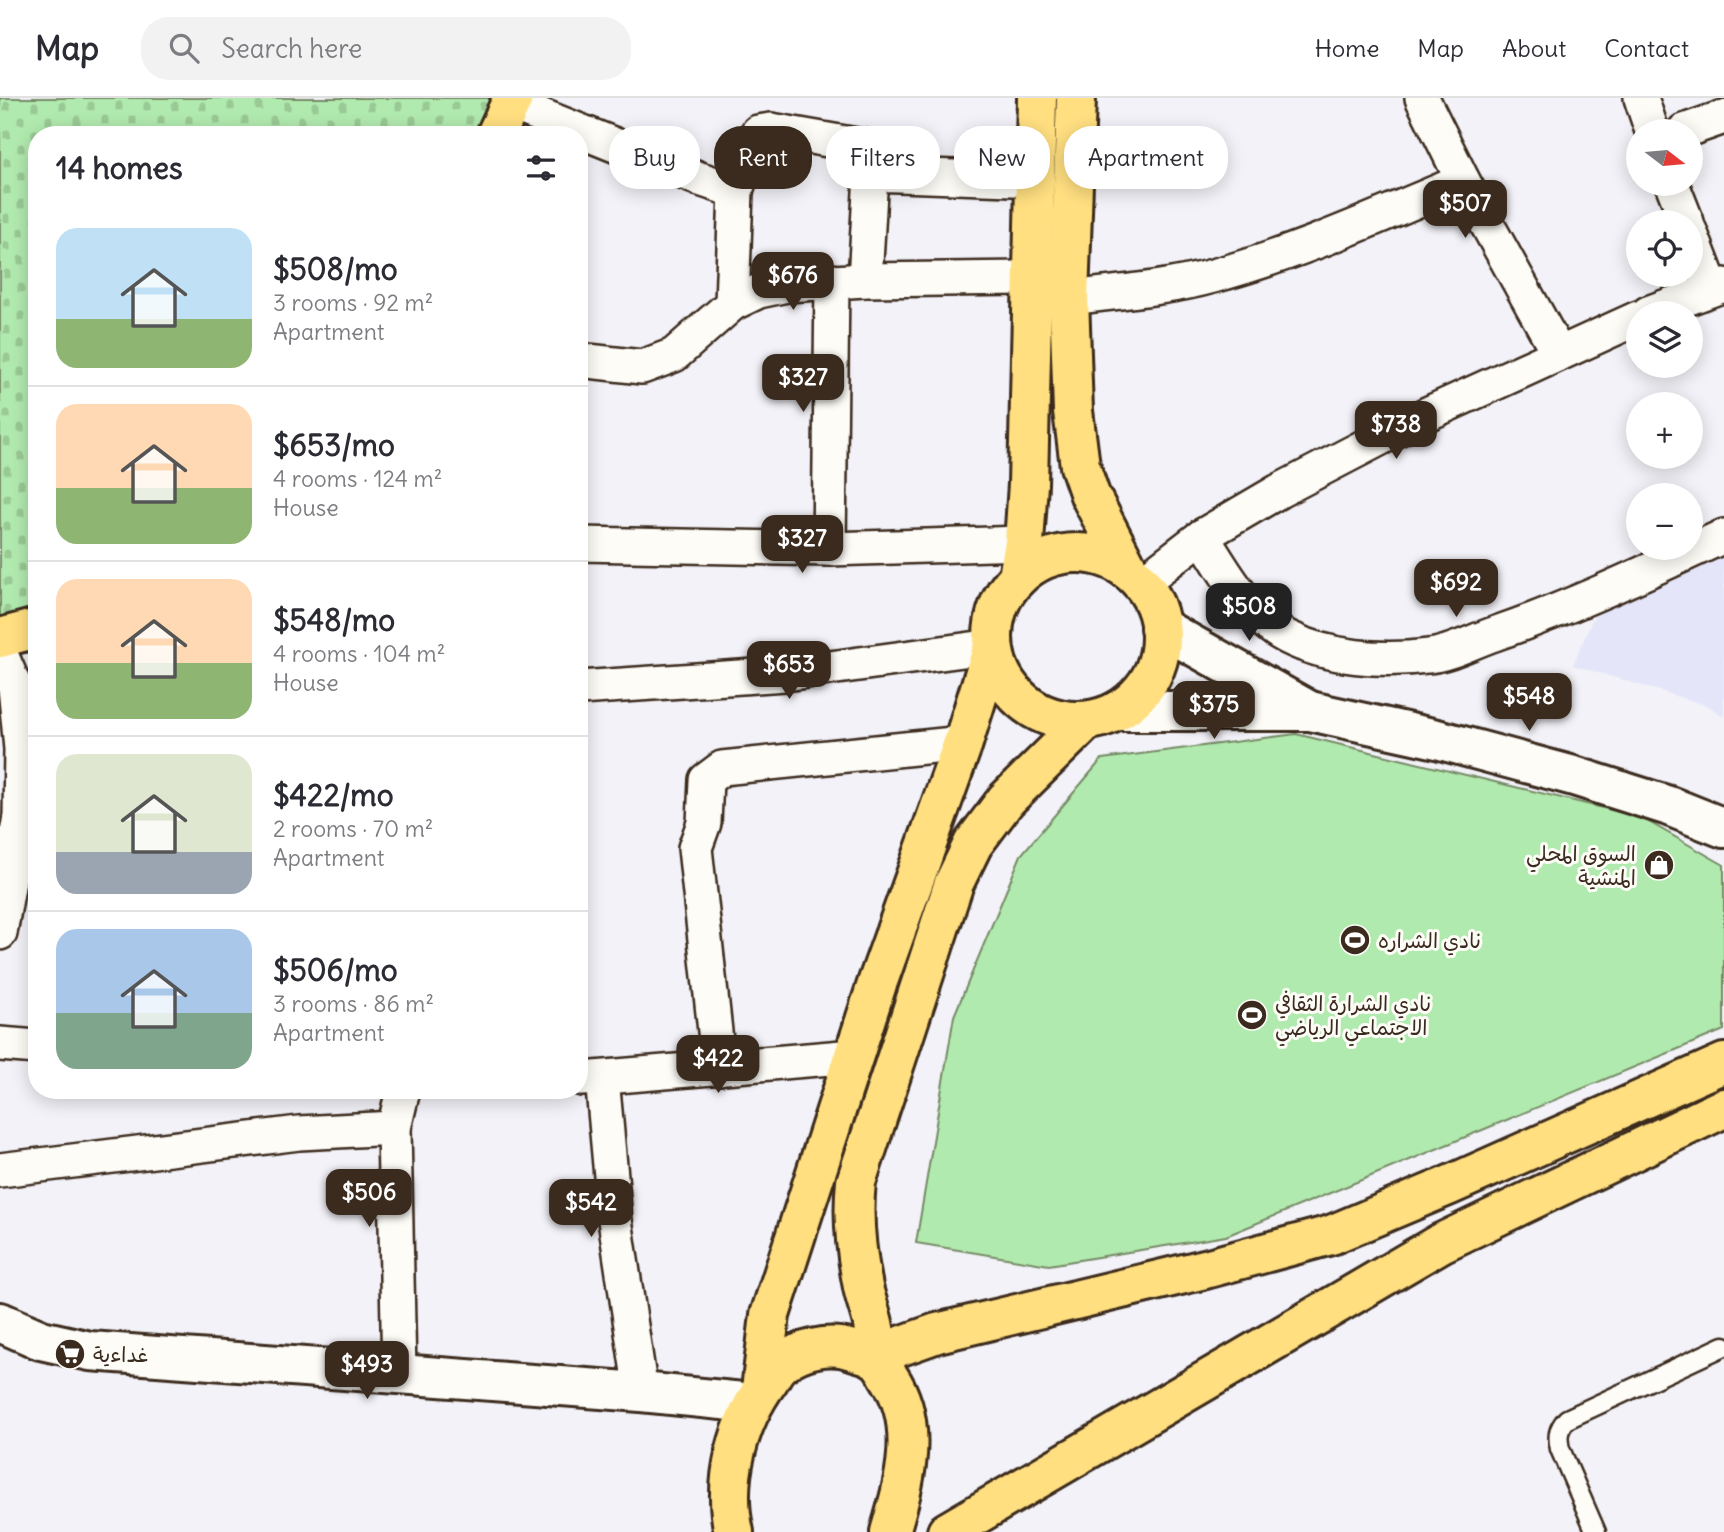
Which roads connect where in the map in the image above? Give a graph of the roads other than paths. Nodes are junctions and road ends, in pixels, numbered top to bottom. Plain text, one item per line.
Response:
1 (1037, 98) edge
2 (1076, 98) edge
3 (1422, 98) edge
4 (1640, 98) edge
5 (506, 112) edge
6 (1724, 117) edge
7 (1648, 119) edge
8 (1703, 124) edge
9 (547, 126) edge
10 (1037, 126) edge
11 (588, 140) edge
12 (826, 140) edge
13 (1463, 181) junction
14 (870, 189) edge
15 (1037, 189) edge
16 (736, 191) junction
17 (1703, 257) edge
18 (1034, 278) junction
19 (865, 279) junction
20 (832, 281) junction
21 (1718, 286) edge
22 (1069, 298) junction
23 (1679, 301) edge
24 (732, 304) junction
25 (1626, 323) edge
26 (1559, 354) junction
27 (588, 361) edge
28 (1202, 536) junction
29 (1724, 536) edge
30 (588, 544) edge
31 (829, 548) junction
32 (1021, 560) junction
33 (1135, 577) junction
34 (1160, 627) junction
35 (28, 630) edge
36 (0, 638) edge
37 (993, 646) junction
38 (0, 652) edge
39 (588, 687) edge
40 (1310, 711) junction
41 (1102, 716) junction
42 (962, 743) junction
43 (1724, 828) edge
44 (0, 933) edge
45 (0, 1044) edge
46 (28, 1046) edge
47 (854, 1056) junction
48 (1724, 1063) edge
49 (719, 1068) junction
50 (591, 1078) edge
51 (401, 1099) edge
52 (1724, 1108) edge
53 (394, 1128) junction
54 (0, 1170) edge
55 (0, 1322) edge
56 (1724, 1346) edge
57 (875, 1359) junction
58 (398, 1374) junction
59 (641, 1392) junction
60 (757, 1397) junction
61 (731, 1528) edge
62 (890, 1532) edge
63 (947, 1532) edge
64 (1596, 1532) edge

1 - 10 main road
2 - 22 main road
3 - 13 street
4 - 7 street
5 - 9 street
6 - 8 street
11 - 16 street
12 - 16 street
13 - 22 street
13 - 26 street
14 - 19 street
15 - 18 main road
16 - 24 street
17 - 21 street
18 - 19 street
18 - 32 main road
19 - 20 street
20 - 24 street
20 - 31 street
21 - 23 street
22 - 33 main road
24 - 27 street
25 - 26 street
26 - 28 street
28 - 29 street
28 - 33 street
30 - 31 street
31 - 32 street
32 - 33 main road
32 - 37 main road
33 - 34 main road
34 - 40 street
34 - 41 main road
35 - 36 main road
37 - 39 street
37 - 41 main road
37 - 42 main road
38 - 44 street
40 - 41 street
40 - 43 street
41 - 57 main road
42 - 47 main road
42 - 49 street
45 - 46 street
47 - 49 street
47 - 60 main road
48 - 57 main road
49 - 50 street
50 - 59 street
51 - 53 street
52 - 63 main road
53 - 54 street
53 - 58 street
55 - 58 street
56 - 64 lane
57 - 60 main road
57 - 62 main road
58 - 59 street
59 - 60 street
60 - 61 main road

